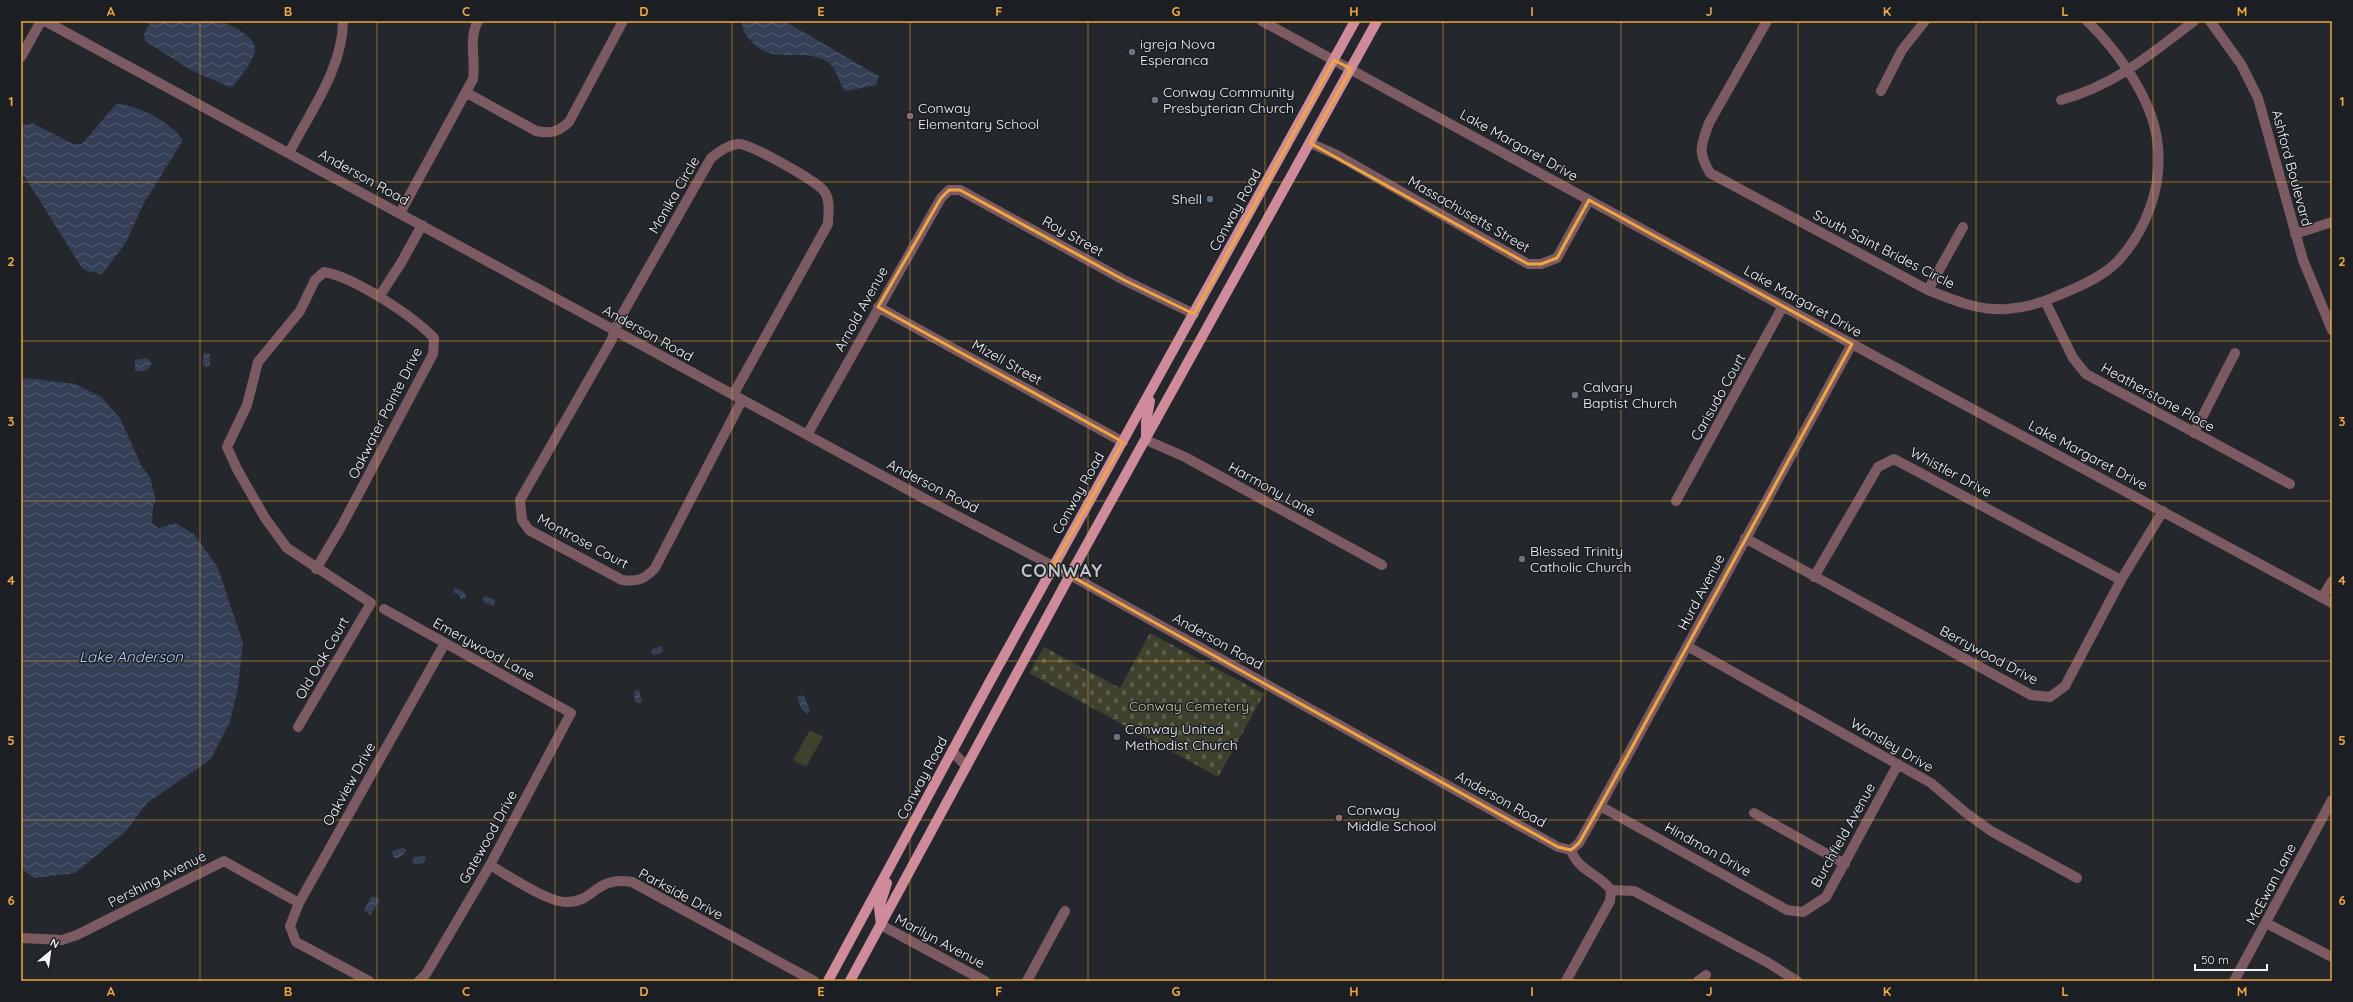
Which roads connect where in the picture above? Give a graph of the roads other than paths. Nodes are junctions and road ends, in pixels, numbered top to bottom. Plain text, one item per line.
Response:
1 (41, 21) edge
2 (45, 21) edge
3 (343, 21) edge
4 (478, 21) edge
5 (623, 21) edge
6 (1262, 21) edge
7 (1355, 21) edge
8 (1377, 21) edge
9 (1767, 21) edge
10 (1924, 21) edge
11 (2087, 21) edge
12 (2194, 21) edge
13 (2210, 21) edge
14 (21, 57) edge
15 (1334, 60) junction
16 (1351, 69) junction
17 (2128, 71) junction
18 (1881, 91) dead end
19 (467, 93) junction
20 (2061, 100) dead end
21 (1310, 143) junction
22 (289, 153) junction
23 (941, 198) joint
24 (1589, 200) junction
25 (400, 213) junction
26 (2332, 222) edge
27 (422, 225) junction
28 (1963, 227) dead end
29 (2295, 234) junction
30 (1928, 290) junction
31 (378, 297) junction
32 (2045, 301) junction
33 (1784, 306) junction
34 (878, 307) junction
35 (1194, 314) junction
36 (2332, 330) edge
37 (615, 331) junction
38 (1852, 344) junction
39 (2236, 353) dead end
40 (1152, 392) junction
41 (733, 395) junction
42 (742, 400) junction
43 (2194, 433) junction
44 (807, 435) junction
45 (1146, 440) junction
46 (1123, 442) junction
47 (2290, 484) dead end
48 (1676, 501) dead end
49 (2163, 511) junction
50 (1746, 538) junction
51 (1382, 565) dead end
52 (1053, 566) junction
53 (316, 569) junction
54 (1070, 575) junction
55 (1814, 577) junction
56 (2122, 580) junction
57 (2332, 581) edge
58 (2322, 598) junction
59 (2332, 603) edge
60 (384, 609) dead end
61 (444, 643) junction
62 (1687, 646) junction
63 (571, 713) joint
64 (298, 727) dead end
65 (952, 751) junction
66 (1898, 764) junction
67 (966, 766) junction
68 (2332, 800) edge
69 (1600, 806) junction
70 (1754, 813) dead end
71 (1571, 850) junction
72 (894, 860) junction
73 (1845, 864) junction
74 (490, 865) junction
75 (2076, 878) dead end
76 (1611, 890) junction
77 (299, 903) junction
78 (1066, 911) dead end
79 (1803, 912) joint
80 (2266, 922) junction
81 (881, 925) junction
82 (21, 938) edge
83 (2332, 957) edge
84 (1706, 975) dead end
85 (422, 978) edge
86 (368, 981) edge
87 (814, 981) edge
88 (828, 981) edge
89 (850, 981) edge
90 (985, 981) edge
91 (1026, 981) edge
92 (1566, 981) edge
93 (1698, 981) edge
94 (1797, 981) edge
95 (2234, 981) edge

1 - 14 street
2 - 22 street, Anderson Road
3 - 22 street
4 - 19 street
5 - 19 street
6 - 15 street, Lake Margaret Drive
7 - 15 main road, Conway Road
8 - 16 main road
9 - 30 street, South Saint Brides Circle
10 - 18 street
11 - 17 street, South Saint Brides Circle
12 - 17 street
13 - 29 street, Ashford Boulevard
15 - 16 street, Lake Margaret Drive
15 - 35 main road, Conway Road
16 - 21 main road
16 - 24 street, Lake Margaret Drive
17 - 20 street
17 - 32 street, South Saint Brides Circle
19 - 25 street
21 - 24 street, Massachusetts Street
21 - 45 main road
22 - 25 street, Anderson Road
23 - 34 street, Arnold Avenue
23 - 35 street, Roy Street
24 - 33 street, Lake Margaret Drive
25 - 27 street, Anderson Road
26 - 29 street
27 - 31 street
27 - 37 street, Anderson Road
28 - 30 street
29 - 36 street, Ashford Boulevard
30 - 32 street, South Saint Brides Circle
31 - 53 street, Oakwater Pointe Drive
31 - 53 street
32 - 43 street, Heatherstone Place
33 - 38 street, Lake Margaret Drive
33 - 48 street, Carisudo Court
34 - 44 street, Arnold Avenue
34 - 46 street, Mizell Street
35 - 40 main road, Conway Road
37 - 41 street, Anderson Road
37 - 41 street, Monika Circle
37 - 42 street, Montrose Court
38 - 49 street, Lake Margaret Drive
38 - 50 street, Hurd Avenue
39 - 43 street
40 - 45 main road
40 - 46 main road, Conway Road
41 - 42 street, Anderson Road
42 - 44 street, Anderson Road
43 - 47 street, Heatherstone Place
44 - 52 street, Anderson Road
45 - 51 street, Harmony Lane
45 - 54 main road
46 - 52 main road, Conway Road
49 - 56 street, Berrywood Drive
49 - 58 street, Lake Margaret Drive
50 - 55 street, Berrywood Drive
50 - 62 street, Hurd Avenue
52 - 54 street, Anderson Road
52 - 65 main road, Conway Road
53 - 64 street, Old Oak Court
54 - 67 main road
54 - 71 street, Anderson Road
55 - 56 street, Whistler Drive
55 - 56 street, Berrywood Drive
57 - 58 street
58 - 59 street, Lake Margaret Drive
60 - 61 street, Emerywood Lane
61 - 63 street, Emerywood Lane
61 - 77 street, Oakview Drive
62 - 66 street, Wansley Drive
62 - 69 street, Hurd Avenue
63 - 74 street, Gatewood Drive
65 - 67 street
65 - 72 main road, Conway Road
66 - 73 street, Burchfield Avenue
66 - 75 street, Wansley Drive
67 - 81 main road
68 - 80 street, McEwan Lane
69 - 71 street, Hurd Avenue
69 - 79 street, Hindman Drive
70 - 73 street
71 - 76 street
72 - 81 main road
72 - 88 main road, Conway Road
73 - 79 street, Burchfield Avenue
74 - 85 street, Gatewood Drive
74 - 87 street, Parkside Drive
76 - 92 street
76 - 94 street
77 - 82 street, Pershing Avenue
77 - 86 street, Oakview Drive
78 - 91 street
80 - 83 street
80 - 95 street, McEwan Lane
81 - 89 main road
81 - 90 street, Marilyn Avenue
84 - 93 street

